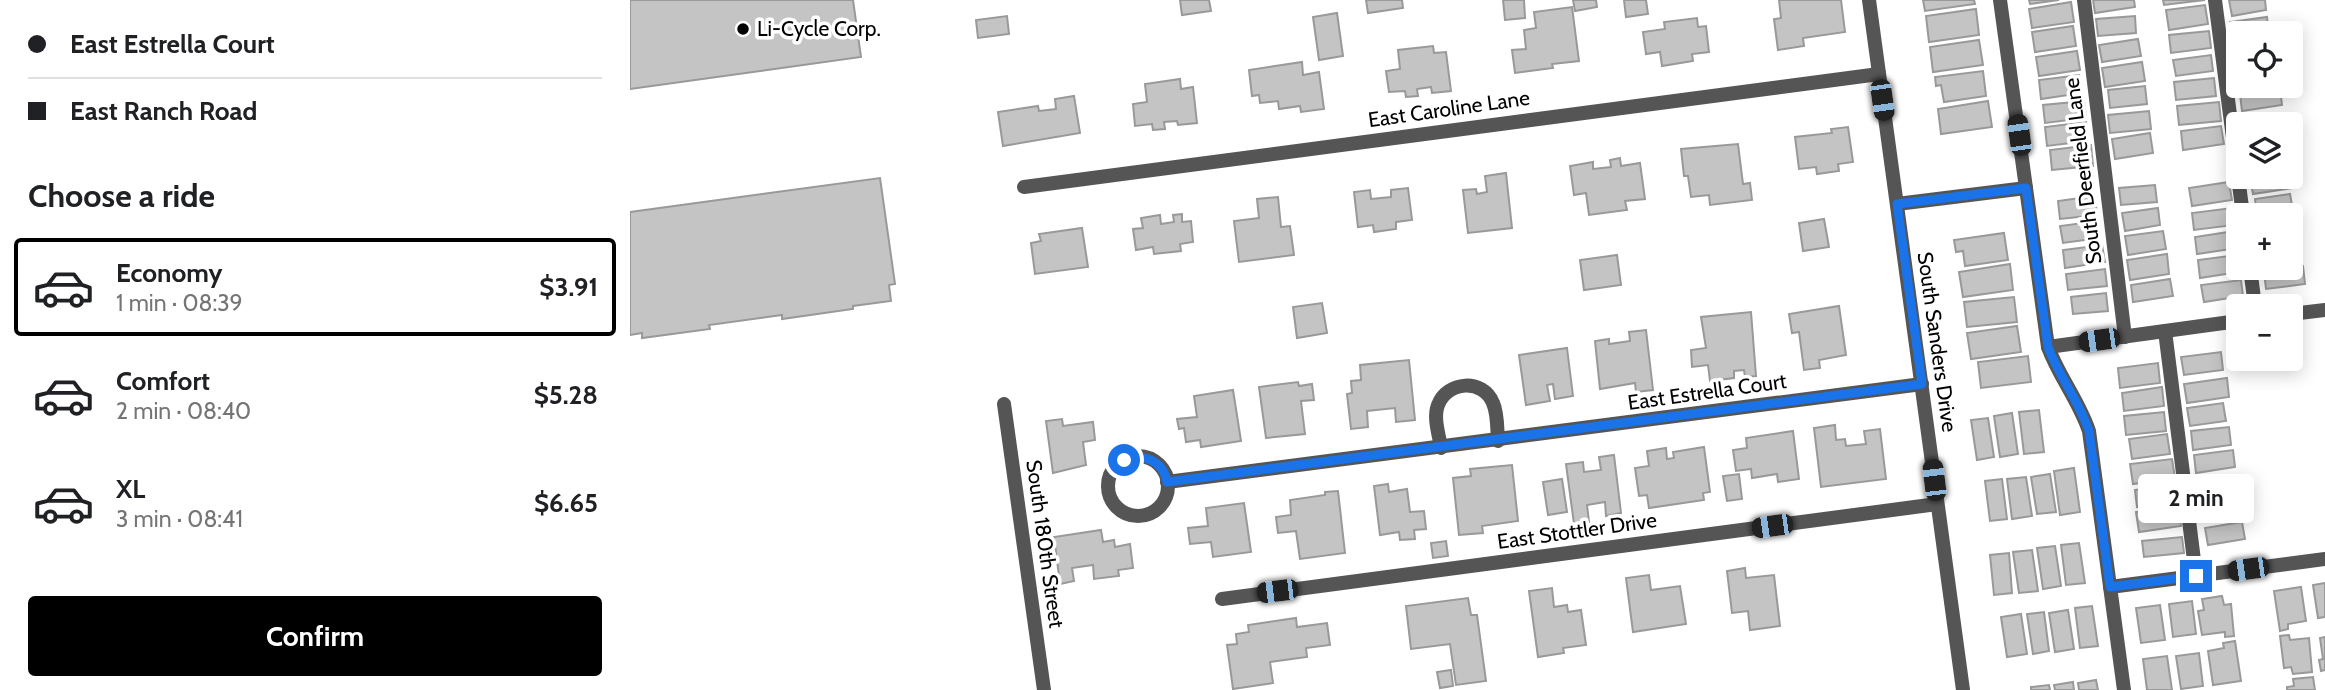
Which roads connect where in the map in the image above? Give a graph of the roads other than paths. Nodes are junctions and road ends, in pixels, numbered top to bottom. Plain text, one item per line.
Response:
1 (1868, 0) edge
2 (2000, 0) edge
3 (2084, 0) edge
4 (2215, 0) edge
5 (1878, 74) junction
6 (2230, 112) edge
7 (1024, 187) dead end
8 (2026, 188) junction
9 (1897, 204) junction
10 (2325, 310) edge
11 (2303, 313) edge
12 (2226, 323) edge
13 (2165, 331) junction
14 (2125, 337) junction
15 (2048, 347) junction
16 (1922, 384) junction
17 (1004, 404) dead end
18 (1498, 441) junction
19 (1441, 448) junction
20 (1167, 482) junction
21 (1937, 504) junction
22 (2325, 559) edge
23 (2196, 576) junction
24 (2110, 587) junction
25 (1222, 598) dead end
26 (1044, 690) edge
27 (1963, 690) edge
28 (2124, 690) edge

1 - 5 street, South Sanders Drive
2 - 8 street
3 - 14 street, South Deerfield Lane
4 - 6 street
5 - 7 street, East Caroline Lane
5 - 9 street, South Sanders Drive
8 - 9 street
8 - 15 street
9 - 16 street, South Sanders Drive
10 - 11 street
12 - 13 street
13 - 14 street
13 - 23 street
14 - 15 street
15 - 24 street
16 - 18 street, East Estrella Court
16 - 21 street, South Sanders Drive
17 - 26 street, South 180th Street
18 - 19 street, East Estrella Court
18 - 19 street
19 - 20 street, East Estrella Court
20 - 20 street
21 - 25 street, East Stottler Drive
21 - 27 street, South Sanders Drive
22 - 23 street
23 - 24 street
24 - 28 street

